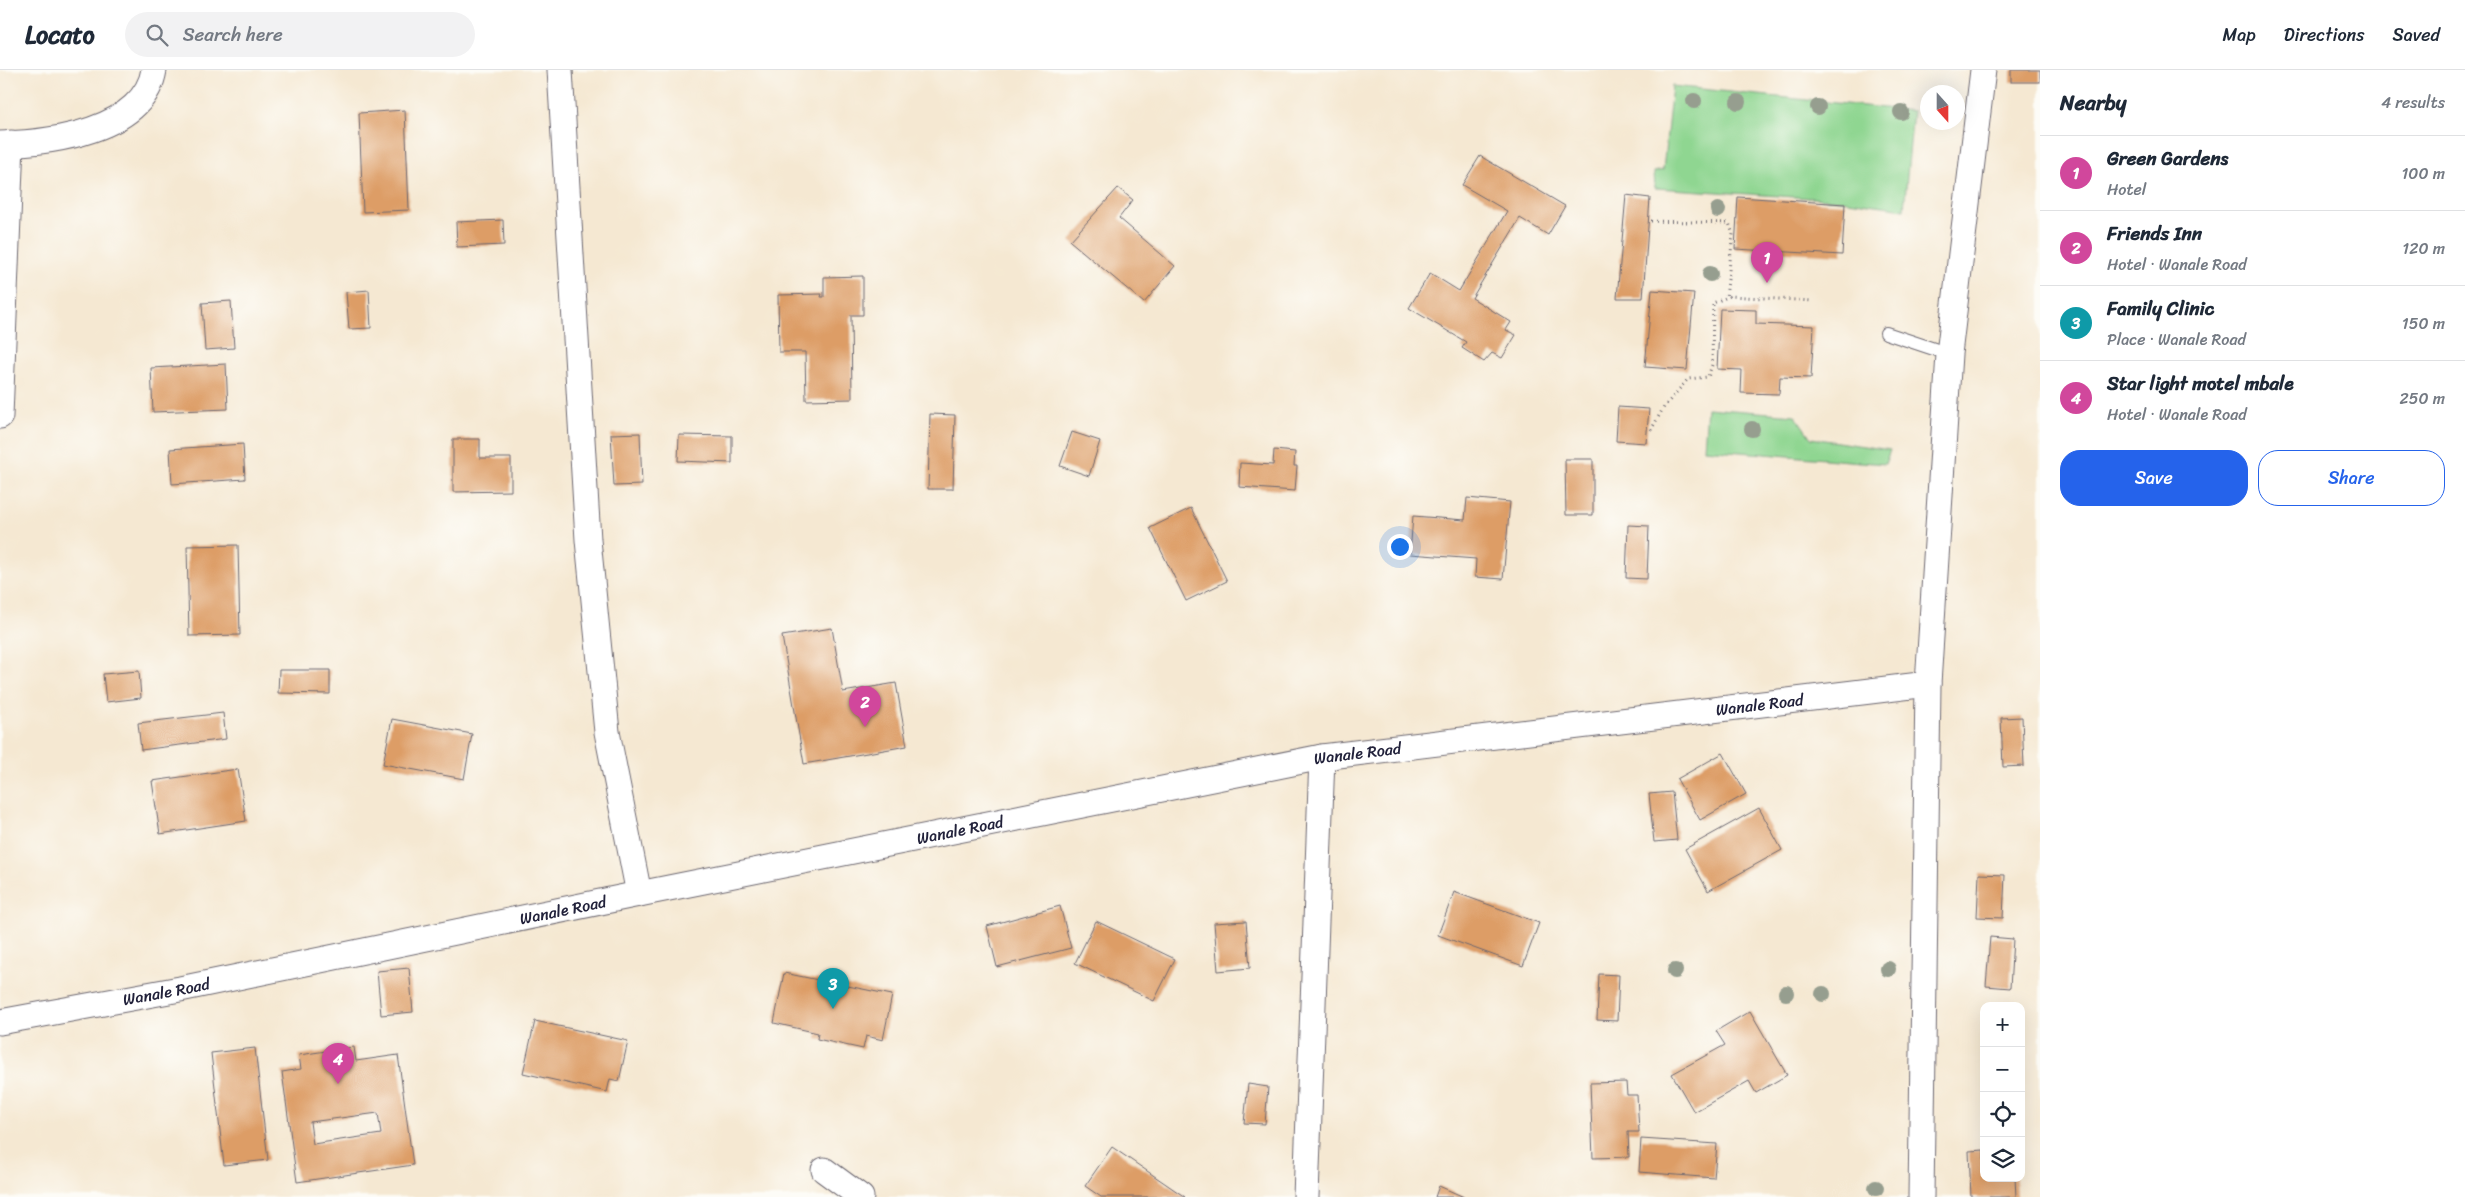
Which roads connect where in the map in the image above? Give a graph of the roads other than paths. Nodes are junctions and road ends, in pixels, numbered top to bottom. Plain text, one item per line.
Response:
1 (154, 70) edge
2 (560, 70) edge
3 (1984, 70) edge
4 (6, 144) edge
5 (1886, 333) dead end
6 (1949, 354) junction
7 (0, 416) edge
8 (1928, 684) junction
9 (1322, 757) junction
10 (639, 894) junction
11 (0, 1022) edge
12 (824, 1170) dead end
13 (861, 1197) edge
14 (1306, 1197) edge
15 (1922, 1197) edge

1 - 4 street
2 - 10 street
3 - 6 street
4 - 7 street
5 - 6 lane
6 - 8 street
8 - 9 street, Wanale Road
8 - 15 street
9 - 10 street, Wanale Road
9 - 14 street
10 - 11 street, Wanale Road
12 - 13 street

